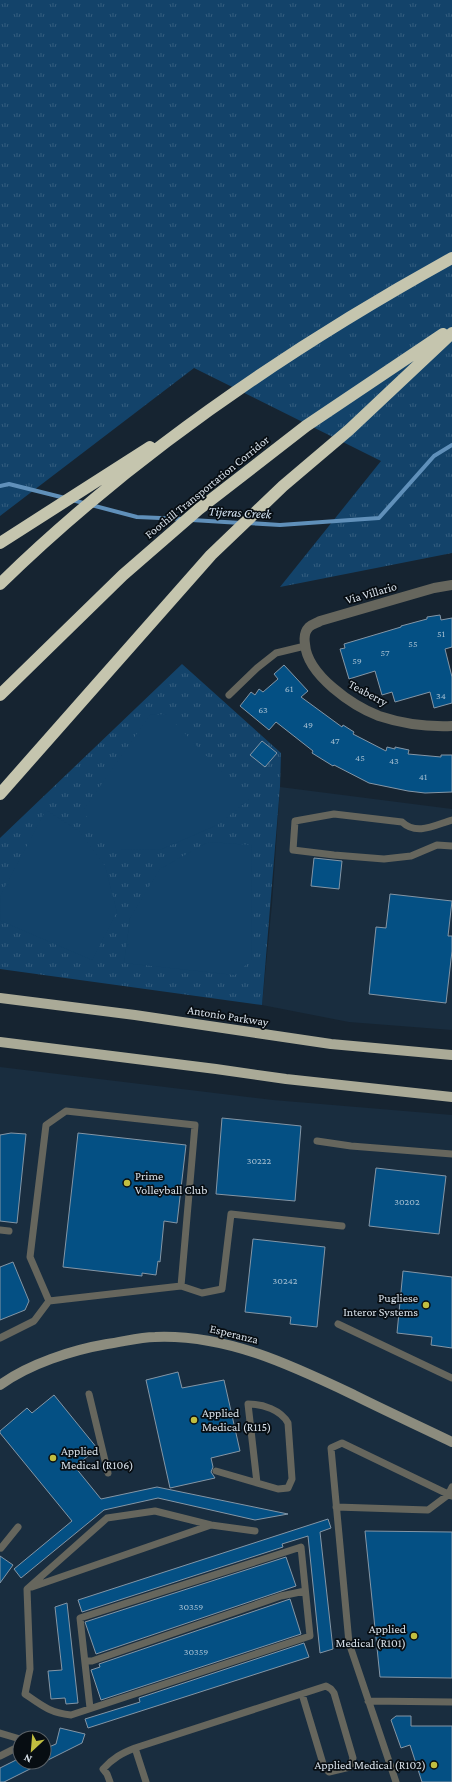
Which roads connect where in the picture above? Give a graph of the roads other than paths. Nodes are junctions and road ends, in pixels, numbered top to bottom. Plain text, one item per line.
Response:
1 (452, 258) edge
2 (452, 328) edge
3 (452, 333) edge
4 (228, 396) junction
5 (0, 543) edge
6 (0, 584) edge
7 (452, 585) edge
8 (305, 641) junction
9 (0, 695) edge
10 (229, 695) dead end
11 (452, 726) edge
12 (0, 794) edge
13 (452, 820) edge
14 (452, 846) edge
15 (0, 998) edge
16 (0, 1042) edge
17 (452, 1055) edge
18 (452, 1097) edge
19 (317, 1141) dead end
20 (452, 1154) edge
21 (342, 1226) dead end
22 (0, 1230) edge
23 (9, 1231) dead end
24 (181, 1286) junction
25 (49, 1301) junction
26 (338, 1324) dead end
27 (0, 1338) edge
28 (452, 1378) edge
29 (0, 1385) edge
30 (90, 1394) dead end
31 (452, 1442) edge
32 (216, 1471) dead end
33 (108, 1473) dead end
34 (257, 1482) junction
35 (452, 1487) edge
36 (450, 1496) edge
37 (336, 1508) junction
38 (211, 1525) junction
39 (18, 1527) dead end
40 (255, 1531) dead end
41 (1, 1548) edge
42 (27, 1588) junction
43 (305, 1591) junction
44 (85, 1661) junction
45 (302, 1694) junction
46 (368, 1701) junction
47 (452, 1702) edge
48 (90, 1708) junction
49 (0, 1733) edge
50 (12, 1737) edge
51 (135, 1748) junction
52 (12, 1750) edge
53 (0, 1756) edge
54 (110, 1782) edge
55 (146, 1782) edge
56 (396, 1782) edge

1 - 4 highway
2 - 9 highway, Foothill Transportation Corridor
3 - 12 highway
4 - 5 highway
4 - 6 highway
7 - 8 street, Via Villario
8 - 10 lane
8 - 11 street, Teaberry
13 - 14 lane
15 - 17 main road, Antonio Parkway
16 - 18 main road
19 - 20 lane
21 - 24 lane
22 - 23 lane
24 - 25 lane
24 - 25 lane
25 - 27 lane
26 - 28 lane
29 - 31 street, Esperanza
30 - 33 lane
32 - 34 lane
34 - 34 lane
35 - 36 lane
36 - 37 lane
36 - 37 lane
37 - 46 lane
38 - 40 lane
38 - 42 lane
38 - 42 lane
39 - 41 lane
42 - 48 lane
43 - 44 lane
43 - 44 lane
43 - 48 lane
44 - 48 lane
45 - 45 lane
45 - 51 lane
46 - 47 lane
46 - 56 lane
49 - 50 lane
51 - 54 lane
51 - 55 lane
52 - 53 lane

